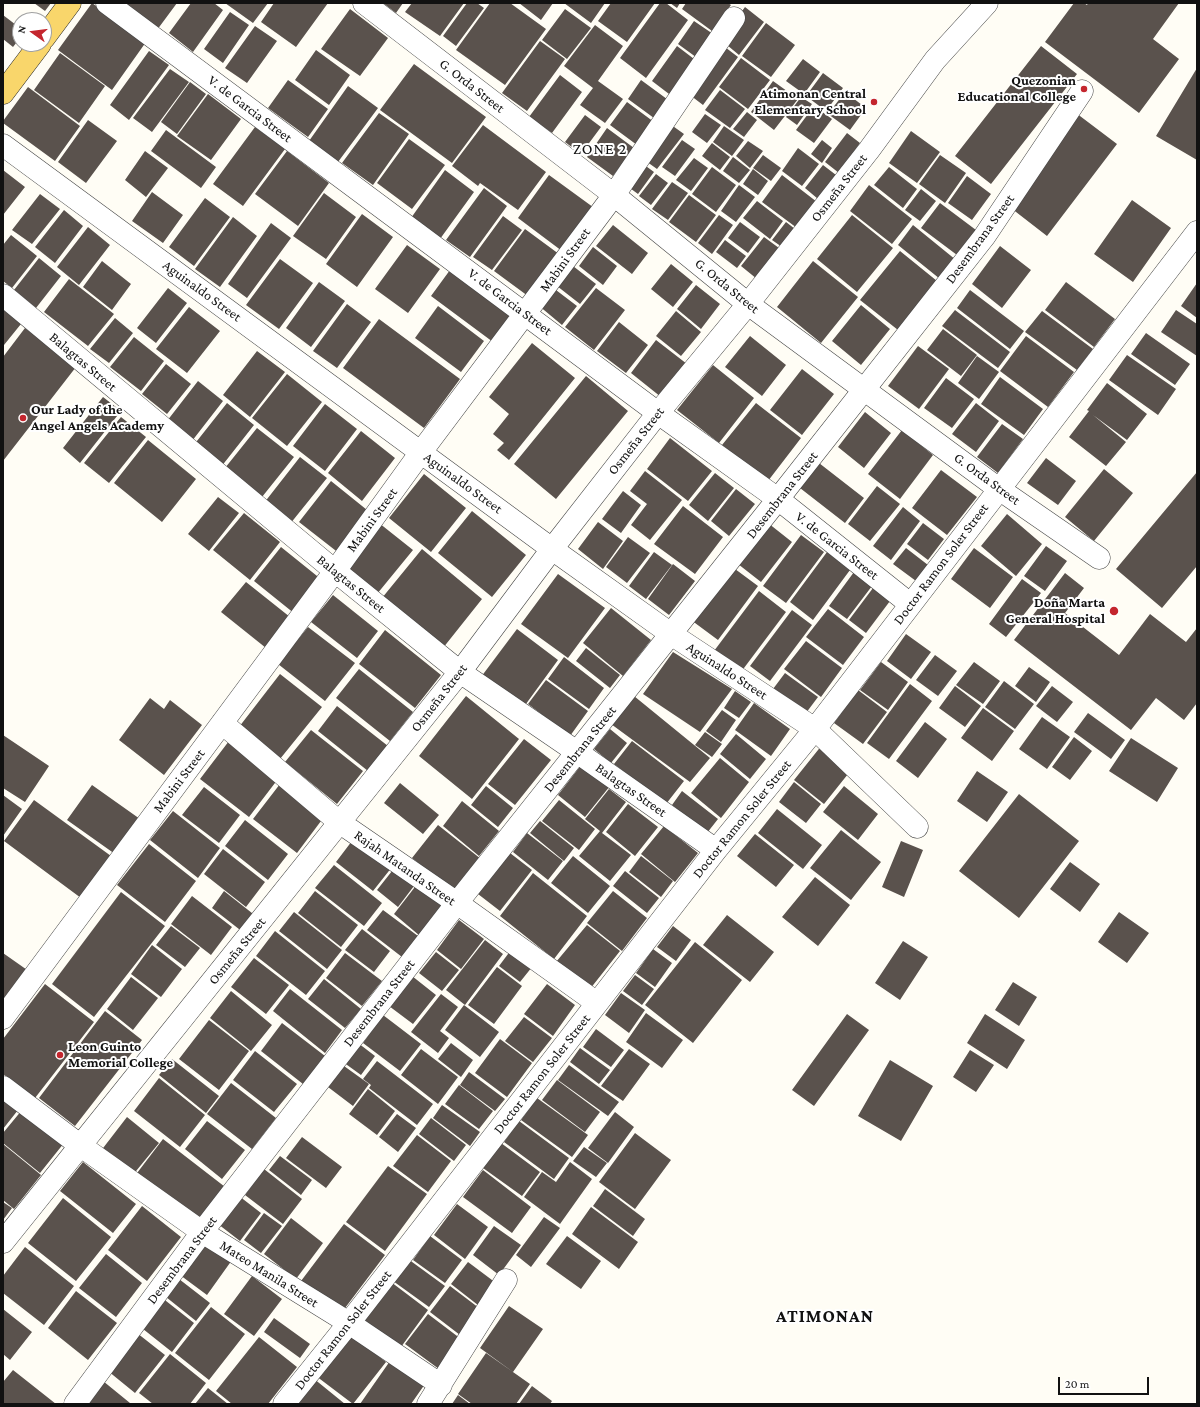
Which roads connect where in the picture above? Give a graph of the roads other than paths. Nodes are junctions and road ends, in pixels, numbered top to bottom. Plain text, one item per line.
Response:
1 (70, 3) edge
2 (107, 3) edge
3 (364, 3) edge
4 (987, 3) edge
5 (734, 18) dead end
6 (52, 27) edge
7 (34, 52) edge
8 (1082, 91) dead end
9 (3, 93) edge
10 (3, 145) edge
11 (614, 194) junction
12 (1197, 232) edge
13 (3, 295) edge
14 (748, 304) junction
15 (526, 313) junction
16 (864, 390) junction
17 (658, 413) junction
18 (421, 452) junction
19 (999, 489) junction
20 (778, 499) junction
21 (552, 549) junction
22 (1099, 558) dead end
23 (335, 571) junction
24 (910, 604) junction
25 (671, 634) junction
26 (460, 672) junction
27 (222, 723) junction
28 (815, 729) junction
29 (578, 752) junction
30 (340, 822) junction
31 (917, 827) dead end
32 (716, 850) junction
33 (457, 903) junction
34 (596, 1003) junction
35 (3, 1018) edge
36 (3, 1087) edge
37 (81, 1146) junction
38 (202, 1232) junction
39 (3, 1242) edge
40 (506, 1280) dead end
41 (349, 1323) junction
42 (441, 1385) junction
43 (75, 1404) edge
44 (284, 1404) edge
45 (428, 1404) edge

1 - 6 main road
2 - 15 street, V. de Garcia Street
3 - 11 street, G. Orda Street
4 - 14 street, Osmeña Street
5 - 11 street, Mabini Street
7 - 9 main road
8 - 16 street, Desembrana Street
10 - 18 street, Aguinaldo Street
11 - 14 street, G. Orda Street
11 - 15 street, Mabini Street
12 - 19 street, Doctor Ramon Soler Street
13 - 23 street, Balagtas Street
14 - 16 street, G. Orda Street
14 - 17 street, Osmeña Street
15 - 17 street, V. de Garcia Street
15 - 18 street, Mabini Street
16 - 19 street, G. Orda Street
16 - 20 street, Desembrana Street
17 - 20 street, V. de Garcia Street
17 - 21 street, Osmeña Street
18 - 21 street, Aguinaldo Street
18 - 23 street, Mabini Street
19 - 22 street, G. Orda Street
19 - 24 street, Doctor Ramon Soler Street
20 - 24 street, V. de Garcia Street
20 - 25 street, Desembrana Street
21 - 25 street, Aguinaldo Street
21 - 26 street, Osmeña Street
23 - 26 street, Balagtas Street
23 - 27 street, Mabini Street
24 - 28 street, Doctor Ramon Soler Street
25 - 28 street, Aguinaldo Street
25 - 29 street, Desembrana Street
26 - 29 street, Balagtas Street
26 - 30 street, Osmeña Street
27 - 30 street, Rajah Matanda Street
27 - 35 street, Mabini Street
28 - 31 street, Aguinaldo Street
28 - 32 street, Doctor Ramon Soler Street
29 - 32 street, Balagtas Street
29 - 33 street, Desembrana Street
30 - 33 street, Rajah Matanda Street
30 - 37 street, Osmeña Street
32 - 34 street, Doctor Ramon Soler Street
33 - 34 street, Rajah Matanda Street
33 - 38 street, Desembrana Street
34 - 41 street, Doctor Ramon Soler Street
36 - 37 street, Mateo Manila Street
37 - 38 street, Mateo Manila Street
37 - 39 street, Osmeña Street
38 - 41 street, Mateo Manila Street
38 - 43 street, Desembrana Street
40 - 42 street
41 - 42 street, Mateo Manila Street
41 - 44 street, Doctor Ramon Soler Street
42 - 45 street

